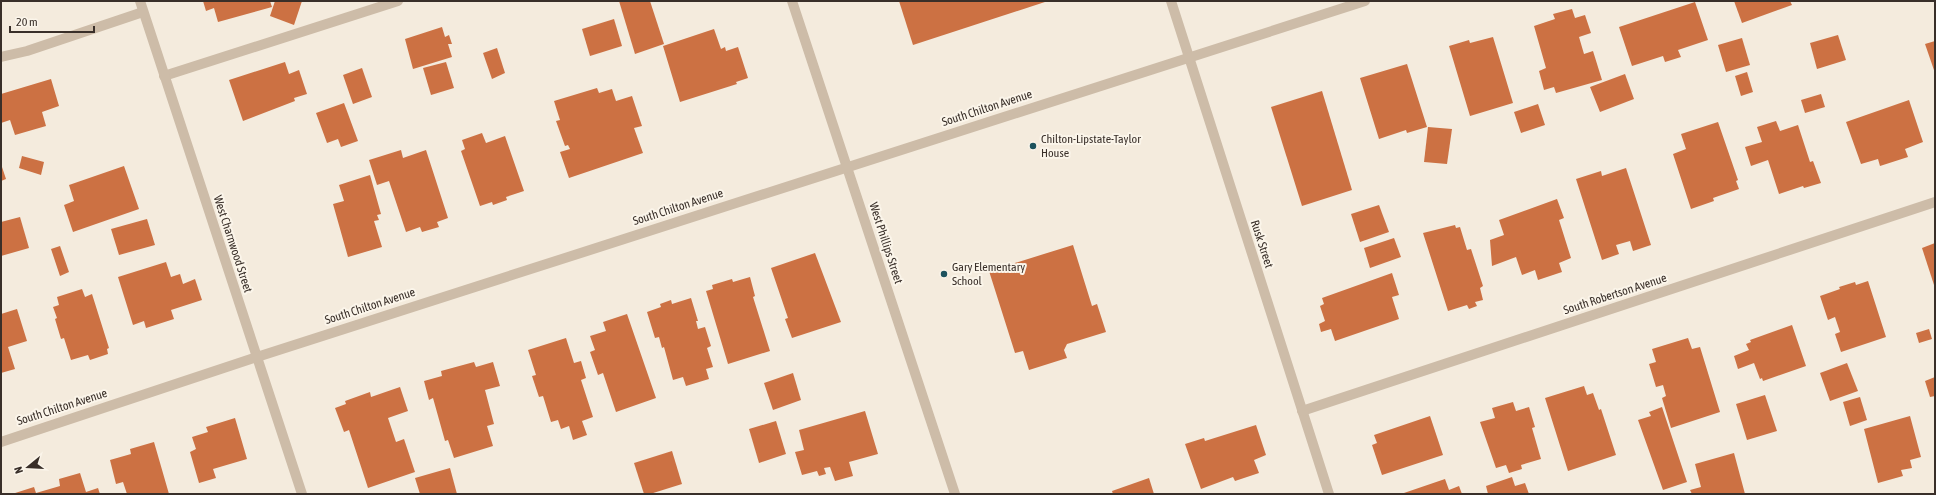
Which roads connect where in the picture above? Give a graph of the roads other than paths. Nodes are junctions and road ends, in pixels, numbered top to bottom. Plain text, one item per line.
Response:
1 (140, 1) edge
2 (398, 1) edge
3 (792, 1) edge
4 (1171, 1) edge
5 (1365, 1) edge
6 (143, 12) junction
7 (1, 57) edge
8 (1189, 58) junction
9 (164, 76) junction
10 (847, 166) junction
11 (1935, 202) edge
12 (257, 356) junction
13 (1302, 410) junction
14 (1, 442) edge
15 (302, 494) edge
16 (955, 494) edge
17 (1329, 494) edge

1 - 6 street, West Charnwood Street
2 - 9 street
3 - 10 street, West Phillips Street
4 - 8 street, Rusk Street
5 - 8 street, South Chilton Avenue
6 - 7 street
6 - 9 street, West Charnwood Street
8 - 10 street, South Chilton Avenue
8 - 13 street, Rusk Street
9 - 12 street, West Charnwood Street
10 - 12 street, South Chilton Avenue
10 - 16 street, West Phillips Street
11 - 13 street, South Robertson Avenue
12 - 14 street, South Chilton Avenue
12 - 15 street, West Charnwood Street
13 - 17 street, Rusk Street

